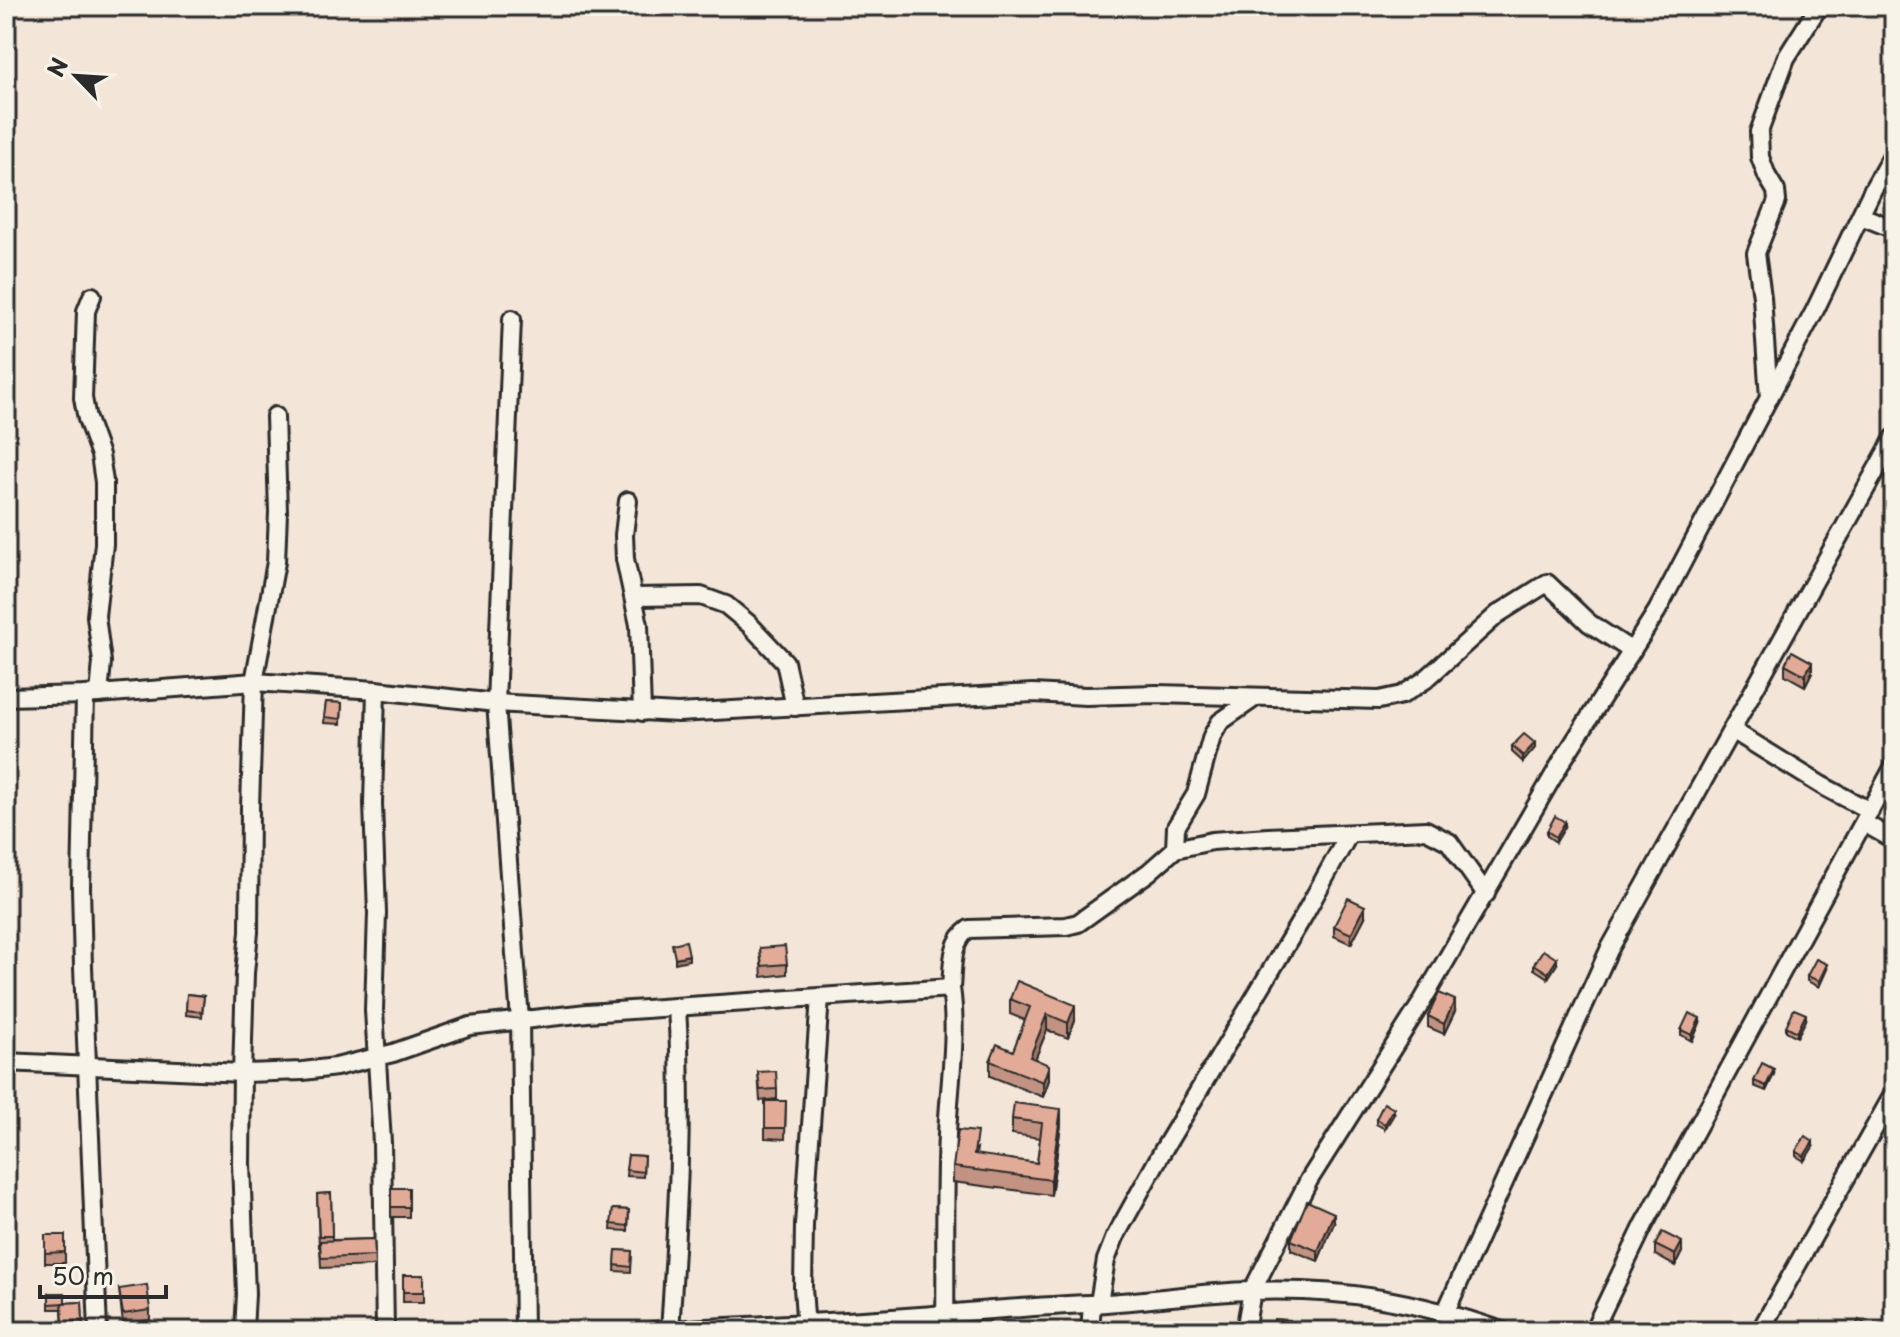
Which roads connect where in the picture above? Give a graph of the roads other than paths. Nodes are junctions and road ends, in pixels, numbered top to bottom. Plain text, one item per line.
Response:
1 (1819, 6) edge
2 (1894, 152) edge
3 (1861, 216) junction
4 (1894, 229) edge
5 (92, 296) dead end
6 (512, 319) dead end
7 (1769, 400) junction
8 (275, 416) dead end
9 (1894, 438) edge
10 (628, 501) dead end
11 (635, 597) junction
12 (1632, 651) junction
13 (254, 682) junction
14 (376, 690) junction
15 (92, 695) junction
16 (1219, 696) junction
17 (6, 697) edge
18 (1256, 697) junction
19 (496, 703) junction
20 (795, 707) junction
21 (642, 712) junction
22 (1220, 722) junction
23 (1732, 730) junction
24 (1894, 766) edge
25 (1867, 817) junction
26 (1349, 834) junction
27 (1894, 840) edge
28 (1175, 849) junction
29 (1486, 894) junction
30 (951, 988) junction
31 (820, 997) junction
32 (677, 1008) junction
33 (520, 1020) junction
34 (375, 1057) junction
35 (6, 1062) edge
36 (87, 1065) junction
37 (242, 1073) junction
38 (1894, 1093) edge
39 (1252, 1291) junction
40 (1095, 1304) junction
41 (1446, 1311) junction
42 (945, 1323) edge
43 (806, 1327) edge
44 (670, 1330) edge
45 (98, 1331) edge
46 (244, 1331) edge
47 (385, 1331) edge
48 (524, 1331) edge
49 (653, 1331) edge
50 (1090, 1331) edge
51 (1245, 1331) edge
52 (1502, 1331) edge
53 (1593, 1331) edge
54 (1760, 1331) edge

1 - 7 street
2 - 3 street
3 - 4 street
3 - 7 street
5 - 15 street
6 - 19 street
7 - 12 street
8 - 13 street
9 - 23 street
10 - 11 street
11 - 20 street
11 - 21 street
12 - 18 street
12 - 29 street
13 - 14 street
13 - 15 street
13 - 37 street
14 - 19 street
14 - 34 street
15 - 17 street
15 - 36 street
16 - 18 street
16 - 20 street
16 - 22 street
18 - 22 street
19 - 21 street
19 - 33 street
20 - 21 street
22 - 28 street
23 - 25 street
23 - 41 street
24 - 25 street
25 - 27 street
25 - 53 street
26 - 28 street
26 - 29 street
26 - 40 street
28 - 30 street
29 - 39 street
30 - 31 street
30 - 42 street
31 - 32 street
31 - 43 street
32 - 33 street
32 - 44 street
33 - 34 street
33 - 48 street
34 - 37 street
34 - 47 street
35 - 36 street
36 - 37 street
36 - 45 street
37 - 46 street
38 - 54 street
39 - 40 street
39 - 41 street
39 - 51 street
40 - 42 street
40 - 50 street
41 - 52 street
42 - 43 street
43 - 44 street
44 - 49 street

